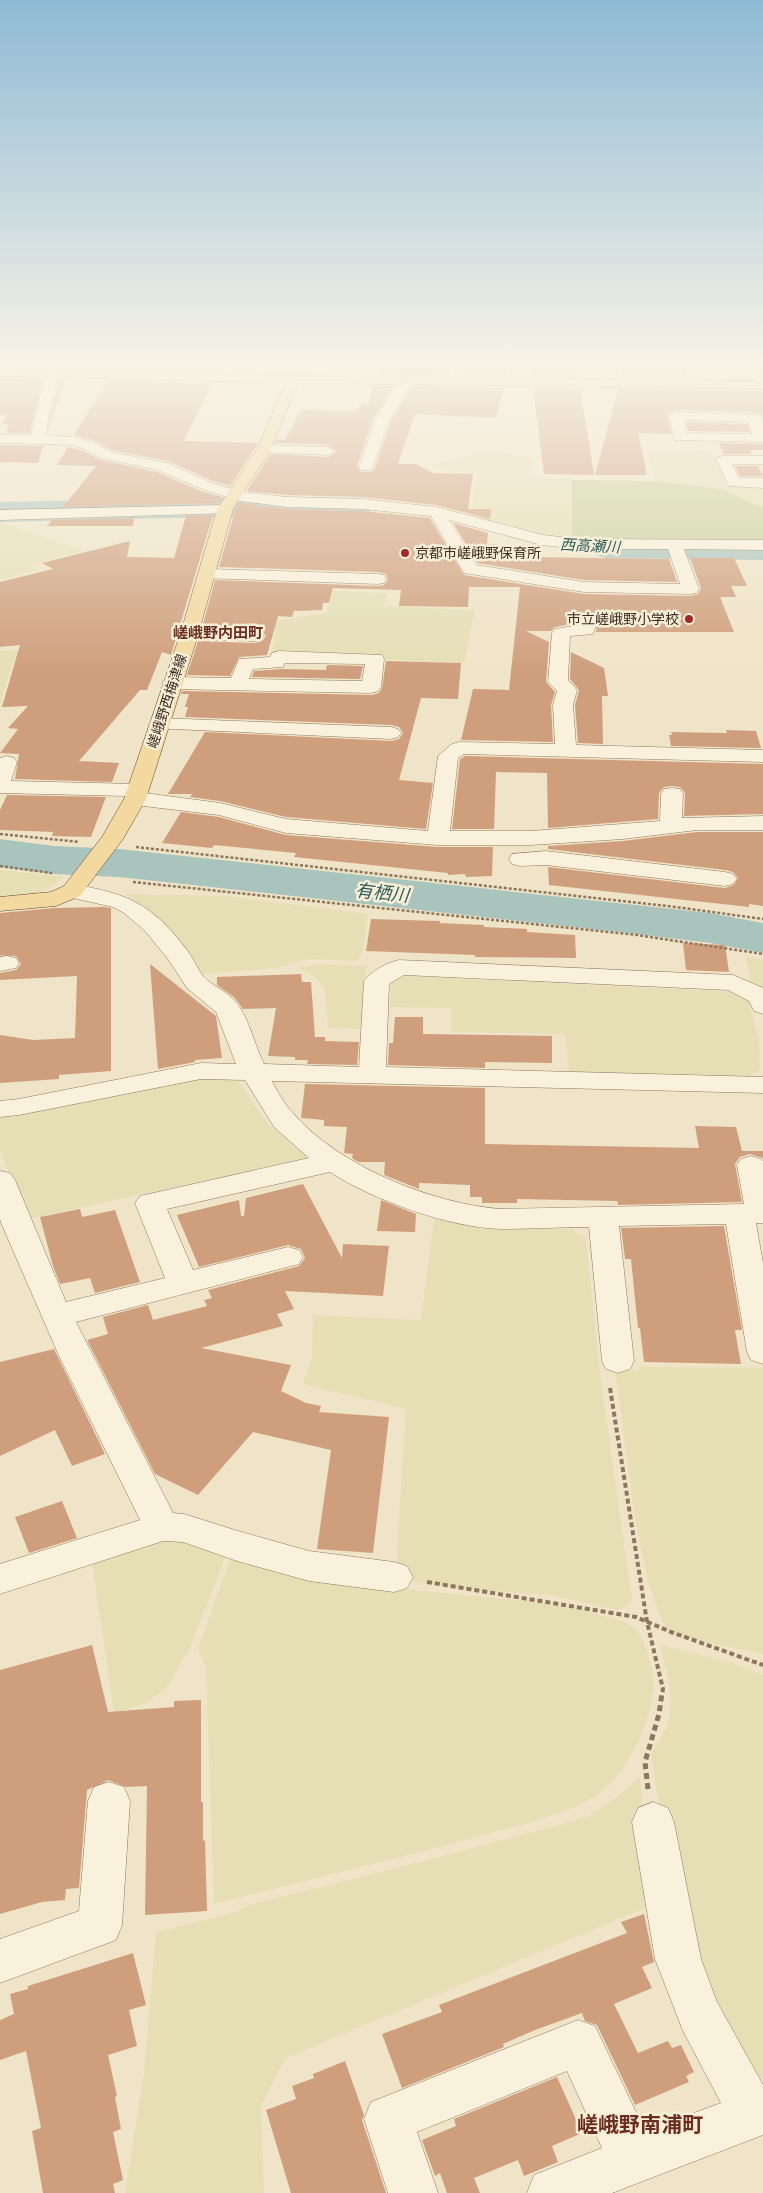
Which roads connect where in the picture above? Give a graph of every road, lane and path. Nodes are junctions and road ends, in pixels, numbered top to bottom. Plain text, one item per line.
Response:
1 (167, 468) edge
2 (251, 468) edge
3 (727, 468) edge
4 (763, 484) edge
5 (227, 505) junction
6 (0, 515) edge
7 (438, 517) junction
8 (763, 545) edge
9 (676, 549) junction
10 (763, 555) edge
11 (207, 574) junction
12 (378, 579) dead end
13 (588, 622) dead end
14 (189, 635) junction
15 (255, 636) dead end
16 (172, 683) junction
17 (238, 684) junction
18 (159, 724) junction
19 (391, 732) dead end
20 (566, 752) junction
21 (763, 756) edge
22 (7, 762) dead end
23 (0, 783) edge
24 (0, 787) edge
25 (136, 794) junction
26 (672, 794) dead end
27 (763, 823) edge
28 (672, 827) junction
29 (623, 832) junction
30 (0, 834) edge
31 (438, 838) junction
32 (110, 842) junction
33 (520, 859) dead end
34 (0, 866) edge
35 (634, 868) junction
36 (725, 880) dead end
37 (79, 881) junction
38 (0, 904) edge
39 (763, 919) edge
40 (763, 954) edge
41 (763, 1006) edge
42 (254, 1072) junction
43 (372, 1075) junction
44 (763, 1085) edge
45 (0, 1109) edge
46 (332, 1162) junction
47 (752, 1165) dead end
48 (0, 1180) edge
49 (754, 1214) edge
50 (603, 1218) junction
51 (288, 1257) dead end
52 (183, 1283) junction
53 (57, 1316) junction
54 (763, 1352) edge
55 (618, 1361) joint
56 (162, 1527) junction
57 (394, 1577) joint
58 (0, 1579) edge
59 (647, 1622) junction
60 (763, 1665) edge
61 (109, 1801) dead end
62 (653, 1822) joint
63 (0, 1960) edge
64 (758, 2113) edge
65 (633, 2160) junction
66 (413, 2193) edge
67 (552, 2193) edge

1 - 5 street
2 - 5 main road, 嵯峨野西梅津線
3 - 4 street
5 - 6 street
5 - 7 street
5 - 11 main road, 嵯峨野西梅津線
7 - 9 street
7 - 9 street
8 - 9 street
9 - 10 street
11 - 12 street
11 - 14 main road, 嵯峨野西梅津線
13 - 20 street
14 - 15 street
14 - 16 main road, 嵯峨野西梅津線
16 - 17 street
16 - 18 main road, 嵯峨野西梅津線
17 - 17 street
18 - 19 street
18 - 25 main road, 嵯峨野西梅津線
20 - 21 street
20 - 31 street
22 - 23 street
24 - 25 street
25 - 31 street
25 - 32 main road, 嵯峨野西梅津線
26 - 28 street
27 - 28 street
28 - 29 street
29 - 31 street
29 - 35 street
30 - 32 path
32 - 37 main road, 嵯峨野西梅津線
32 - 39 path
33 - 35 street
34 - 37 path
35 - 36 street
37 - 38 main road, 嵯峨野西梅津線
37 - 40 path
37 - 42 street
41 - 43 street
42 - 43 street
42 - 45 street
42 - 46 street
43 - 44 street
46 - 50 street
46 - 52 street
47 - 49 street
48 - 53 street
49 - 50 street
49 - 54 street
50 - 55 street
51 - 52 street
52 - 53 street
53 - 56 street
55 - 59 path
56 - 57 street
56 - 58 street
57 - 59 path
59 - 60 path
59 - 62 path
61 - 63 street
62 - 64 street
64 - 65 street
65 - 66 street
65 - 67 street

